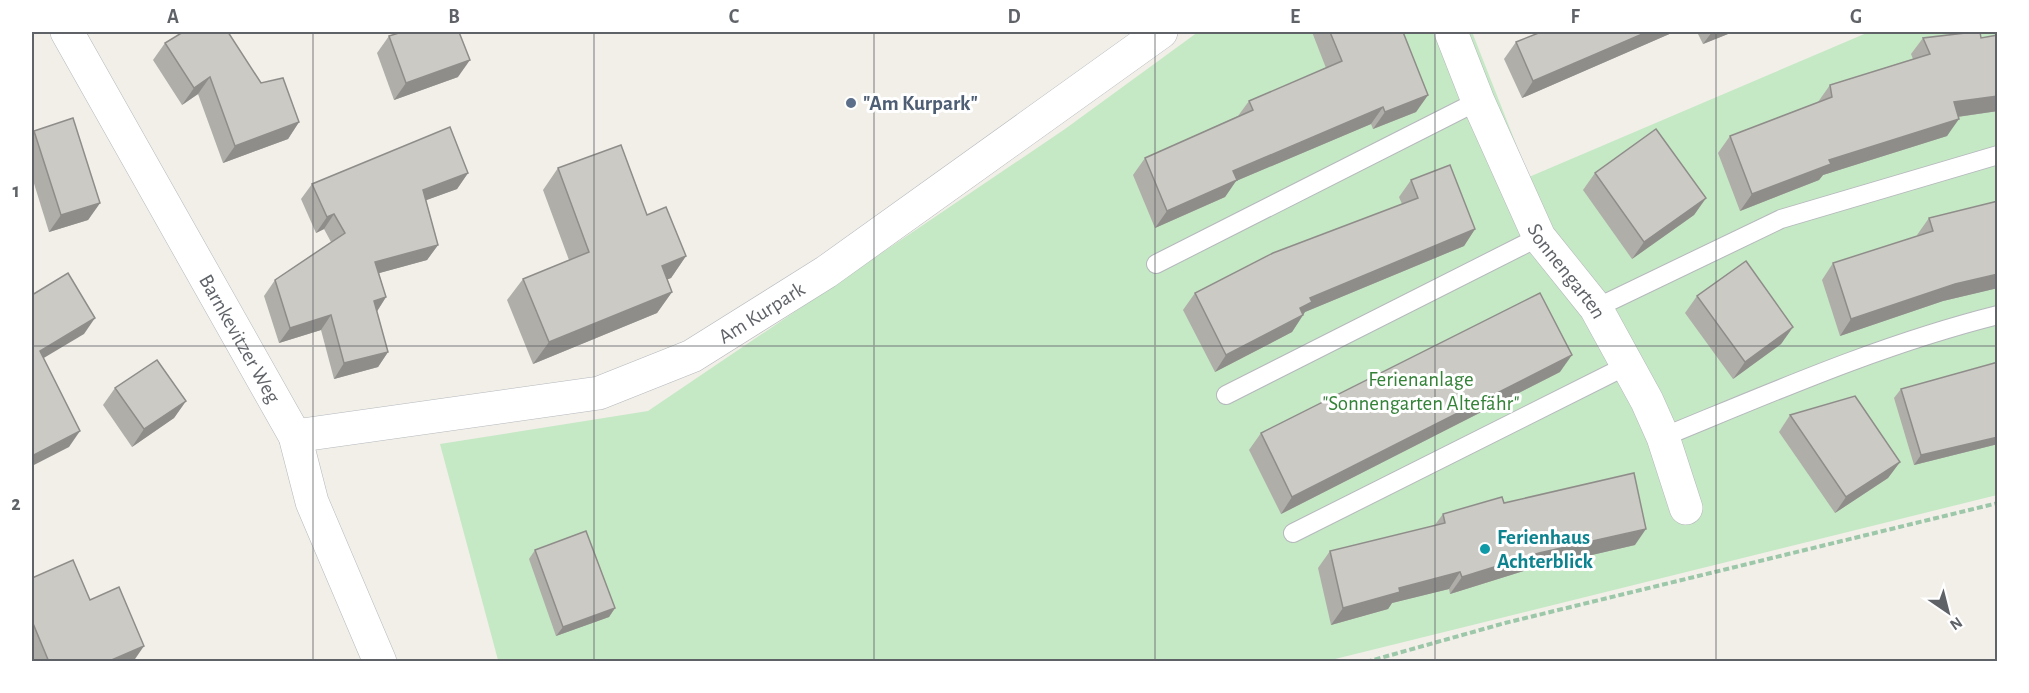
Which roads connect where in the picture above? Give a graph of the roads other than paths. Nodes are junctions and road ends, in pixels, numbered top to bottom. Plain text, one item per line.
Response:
1 (67, 32) edge
2 (1161, 32) edge
3 (1451, 32) edge
4 (1478, 101) junction
5 (1998, 155) edge
6 (1539, 237) junction
7 (1156, 264) dead end
8 (1596, 308) junction
9 (1998, 315) edge
10 (1626, 366) junction
11 (1226, 395) dead end
12 (295, 436) junction
13 (1663, 436) junction
14 (1686, 508) dead end
15 (1293, 533) dead end
16 (380, 662) edge

1 - 12 street, Barnkevitzer Weg
2 - 12 street, Am Kurpark
3 - 4 street, Sonnengarten
4 - 6 street, Sonnengarten
4 - 7 lane
5 - 8 lane
6 - 8 street, Sonnengarten
6 - 11 lane
8 - 10 street, Sonnengarten
9 - 13 lane
10 - 13 street, Sonnengarten
10 - 15 lane
12 - 16 street, Barnkevitzer Weg
13 - 14 street, Sonnengarten

